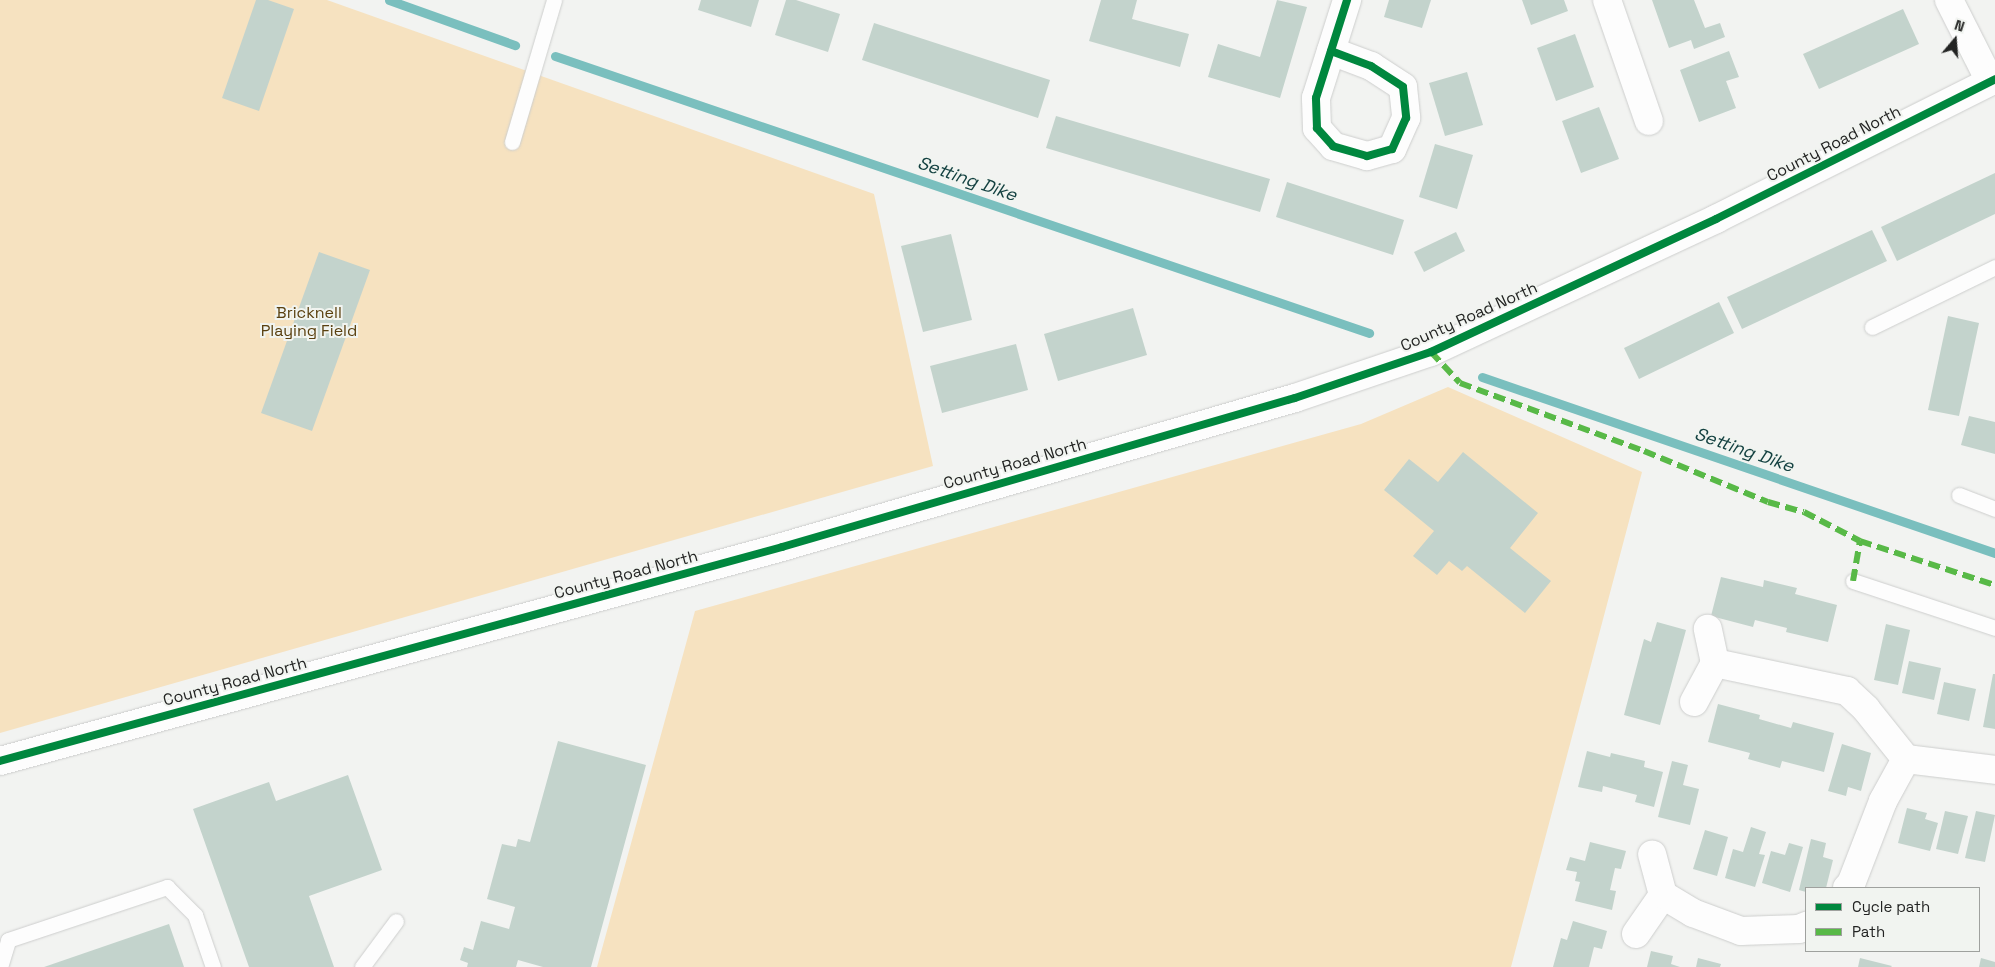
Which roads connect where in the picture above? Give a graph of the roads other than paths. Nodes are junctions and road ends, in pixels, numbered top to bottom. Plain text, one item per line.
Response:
1 (554, 0) edge
2 (1347, 0) edge
3 (1607, 0) edge
4 (1949, 0) edge
5 (1331, 51) dead end
6 (1992, 80) edge
7 (1649, 121) dead end
8 (512, 142) dead end
9 (1995, 267) edge
10 (1872, 327) dead end
11 (1959, 496) dead end
12 (1995, 509) edge
13 (1853, 581) dead end
14 (1995, 628) edge
15 (1708, 629) dead end
16 (1715, 663) junction
17 (1694, 702) dead end
18 (1906, 759) junction
19 (0, 761) edge
20 (1995, 770) edge
21 (1652, 854) dead end
22 (1848, 887) edge
23 (1664, 895) junction
24 (396, 921) dead end
25 (1805, 926) edge
26 (1636, 934) dead end
27 (0, 967) edge
28 (213, 967) edge
29 (362, 967) edge

1 - 8 lane
2 - 5 street
3 - 7 street
4 - 6 street
6 - 19 street, County Road North
9 - 10 lane
11 - 12 lane
13 - 14 lane
15 - 16 street
16 - 17 street
16 - 18 street
18 - 20 street
18 - 22 street
21 - 23 street
23 - 25 street
23 - 26 street
24 - 29 lane
27 - 28 lane

